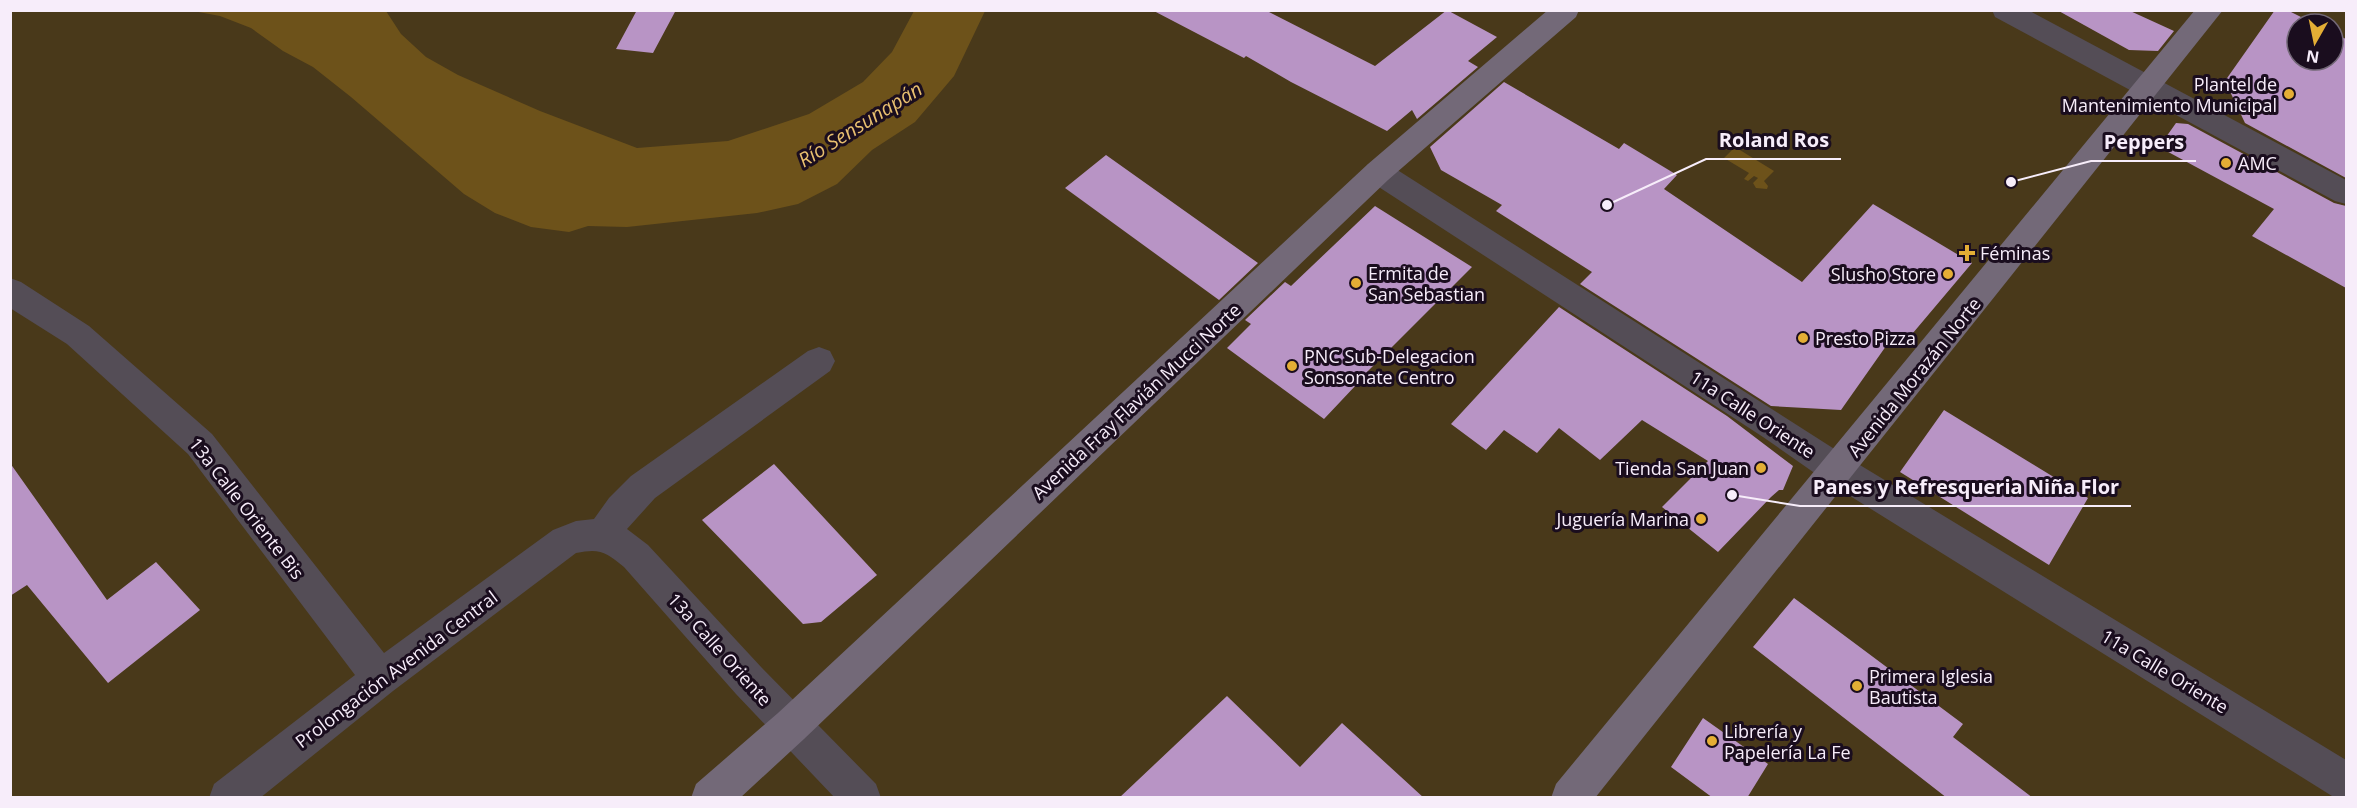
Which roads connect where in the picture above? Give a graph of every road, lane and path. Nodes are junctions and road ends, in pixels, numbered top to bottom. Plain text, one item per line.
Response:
1 (1566, 10) edge
2 (2005, 10) edge
3 (2210, 10) edge
4 (2148, 88) junction
5 (1378, 172) junction
6 (2346, 193) edge
7 (10, 291) edge
8 (819, 361) dead end
9 (1838, 470) junction
10 (603, 534) junction
11 (380, 678) junction
12 (791, 726) junction
13 (2346, 782) edge
14 (228, 798) edge
15 (710, 798) edge
16 (862, 798) edge
17 (1570, 798) edge

1 - 5 main road, Avenida Fray Flavián Mucci Norte
2 - 4 street
3 - 4 main road, Avenida Morazán Norte
4 - 6 street
4 - 9 main road, Avenida Morazán Norte
5 - 9 street, 11a Calle Oriente
5 - 12 main road, Avenida Fray Flavián Mucci Norte
7 - 11 street, 13a Calle Oriente Bis
8 - 10 street
9 - 13 street, 11a Calle Oriente
9 - 17 main road, Avenida Morazán Norte
10 - 11 street, Prolongación Avenida Central
10 - 12 street, 13a Calle Oriente
11 - 14 street, Prolongación Avenida Central
12 - 15 main road, Avenida Fray Flavián Mucci Norte
12 - 16 street, 13a Calle Oriente

